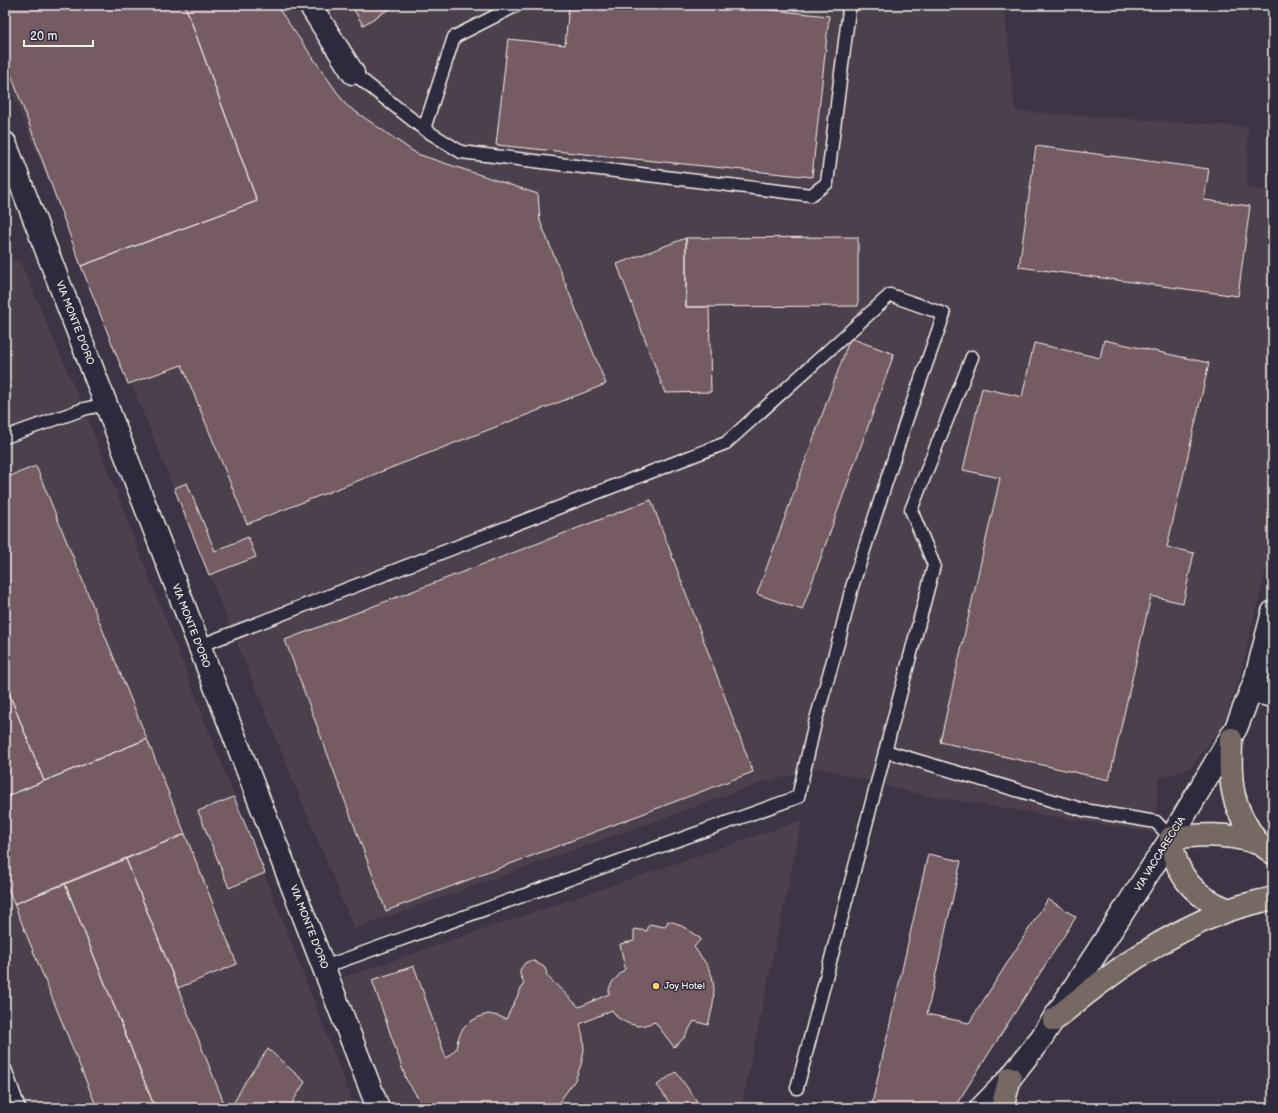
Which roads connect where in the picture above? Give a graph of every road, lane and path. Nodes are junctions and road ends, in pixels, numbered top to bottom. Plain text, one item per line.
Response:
1 (310, 5) edge
2 (517, 5) edge
3 (846, 5) edge
4 (353, 73) joint
5 (424, 129) junction
6 (5, 143) edge
7 (972, 357) dead end
8 (106, 404) junction
9 (5, 437) edge
10 (1273, 612) edge
11 (199, 646) junction
12 (1251, 691) junction
13 (1273, 696) edge
14 (1231, 739) junction
15 (885, 751) junction
16 (1171, 838) junction
17 (1266, 848) edge
18 (1273, 898) edge
19 (1229, 910) junction
20 (324, 967) junction
21 (1054, 1020) junction
22 (5, 1068) edge
23 (1010, 1078) junction
24 (797, 1088) dead end
25 (19, 1108) edge
26 (378, 1108) edge
27 (981, 1108) edge
28 (1002, 1108) edge

1 - 4 street
2 - 5 lane
3 - 5 lane
4 - 5 lane
6 - 8 street, VIA MONTE D'ORO
7 - 15 lane
8 - 9 lane
8 - 11 street, VIA MONTE D'ORO
10 - 12 street, VIA VACCARECCIA
11 - 20 street, VIA MONTE D'ORO
11 - 20 lane
12 - 13 street
12 - 14 street, VIA VACCARECCIA
14 - 16 street, VIA VACCARECCIA
14 - 17 highway
15 - 16 lane
15 - 24 lane
16 - 17 highway
16 - 19 highway
16 - 21 street, VIA VACCARECCIA
18 - 19 highway
19 - 21 highway
20 - 26 street, VIA MONTE D'ORO
21 - 23 street, VIA VACCARECCIA
22 - 25 lane
23 - 27 street, VIA VACCARECCIA
23 - 28 highway

